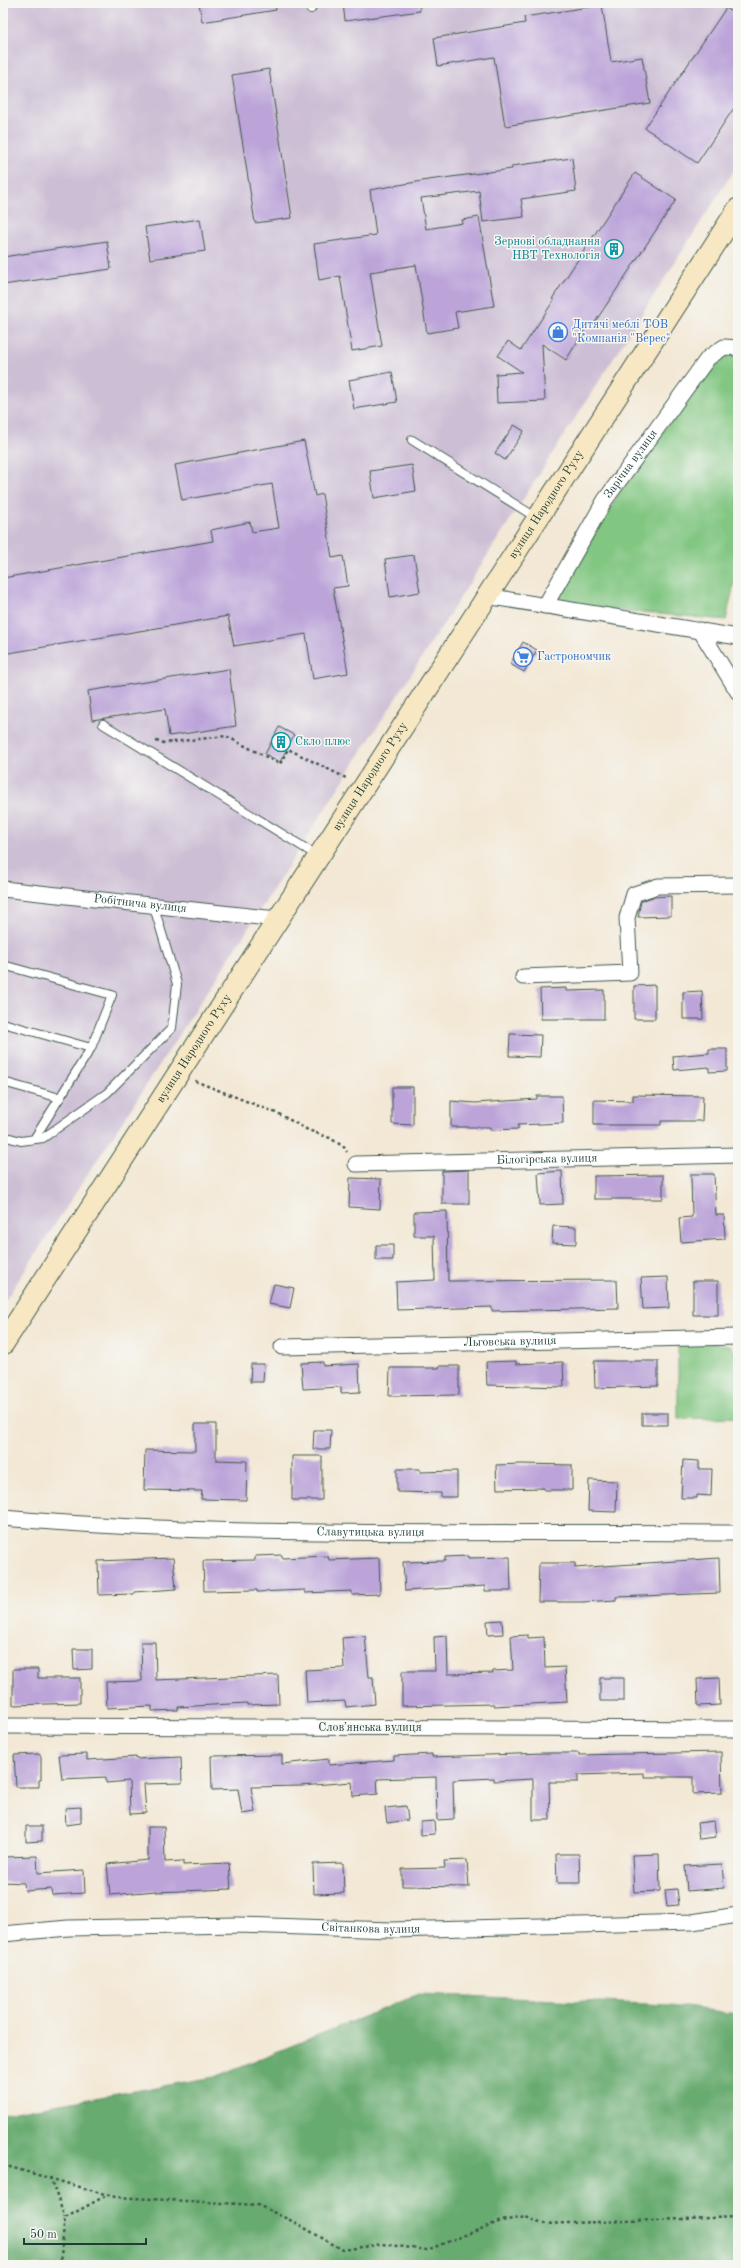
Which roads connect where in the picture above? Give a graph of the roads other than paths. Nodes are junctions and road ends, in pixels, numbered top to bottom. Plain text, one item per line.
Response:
1 (738, 210) edge
2 (738, 348) edge
3 (412, 440) dead end
4 (537, 518) junction
5 (486, 596) junction
6 (546, 606) junction
7 (700, 630) junction
8 (738, 637) edge
9 (738, 692) edge
10 (103, 724) dead end
11 (318, 856) junction
12 (738, 885) edge
13 (3, 889) edge
14 (154, 907) junction
15 (277, 919) junction
16 (3, 965) edge
17 (524, 977) dead end
18 (3, 1023) edge
19 (91, 1048) junction
20 (3, 1082) edge
21 (60, 1098) junction
22 (3, 1136) edge
23 (34, 1139) junction
24 (738, 1155) edge
25 (356, 1164) road end
26 (738, 1337) edge
27 (3, 1344) edge
28 (282, 1347) dead end
29 (3, 1518) edge
30 (738, 1533) edge
31 (3, 1726) edge
32 (738, 1729) edge
33 (738, 1915) edge
34 (3, 1934) edge

1 - 4 main road, вулиця Народного Руху
2 - 6 street, Зарічна вулиця
3 - 4 lane
4 - 5 main road, вулиця Народного Руху
5 - 6 street
5 - 11 main road, вулиця Народного Руху
6 - 7 street
7 - 8 street
7 - 9 street
10 - 11 lane
11 - 15 main road, вулиця Народного Руху
12 - 17 street
13 - 14 street, Робітнича вулиця
14 - 15 street, Робітнича вулиця
14 - 23 lane
15 - 27 main road, вулиця Народного Руху
16 - 19 lane
18 - 19 lane
19 - 21 lane
20 - 21 lane
21 - 23 lane
22 - 23 lane
24 - 25 street, Білогірська вулиця
26 - 28 street, Льговська вулиця
29 - 30 street, Славутицька вулиця
31 - 32 street, Словʼянська вулиця
33 - 34 street, Світанкова вулиця

